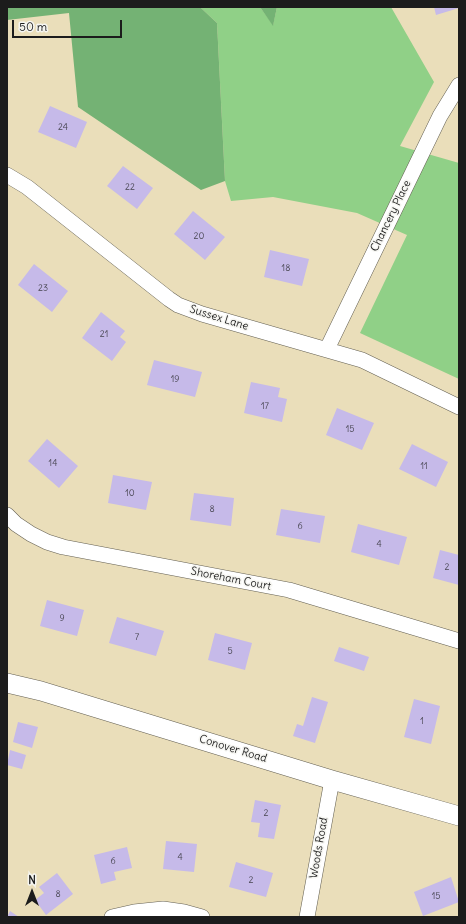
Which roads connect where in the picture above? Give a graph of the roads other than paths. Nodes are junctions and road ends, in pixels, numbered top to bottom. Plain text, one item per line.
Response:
1 (459, 85) edge
2 (7, 175) edge
3 (327, 349) junction
4 (459, 407) edge
5 (7, 515) edge
6 (459, 641) edge
7 (7, 683) edge
8 (332, 780) junction
9 (459, 816) edge
10 (112, 917) edge
11 (202, 917) edge
12 (307, 917) edge

1 - 3 street, Chancery Place
2 - 3 street, Sussex Lane
3 - 4 street, Sussex Lane
5 - 6 street, Shoreham Court
7 - 8 street, Conover Road
8 - 9 street, Conover Road
8 - 12 street, Woods Road
10 - 11 street

